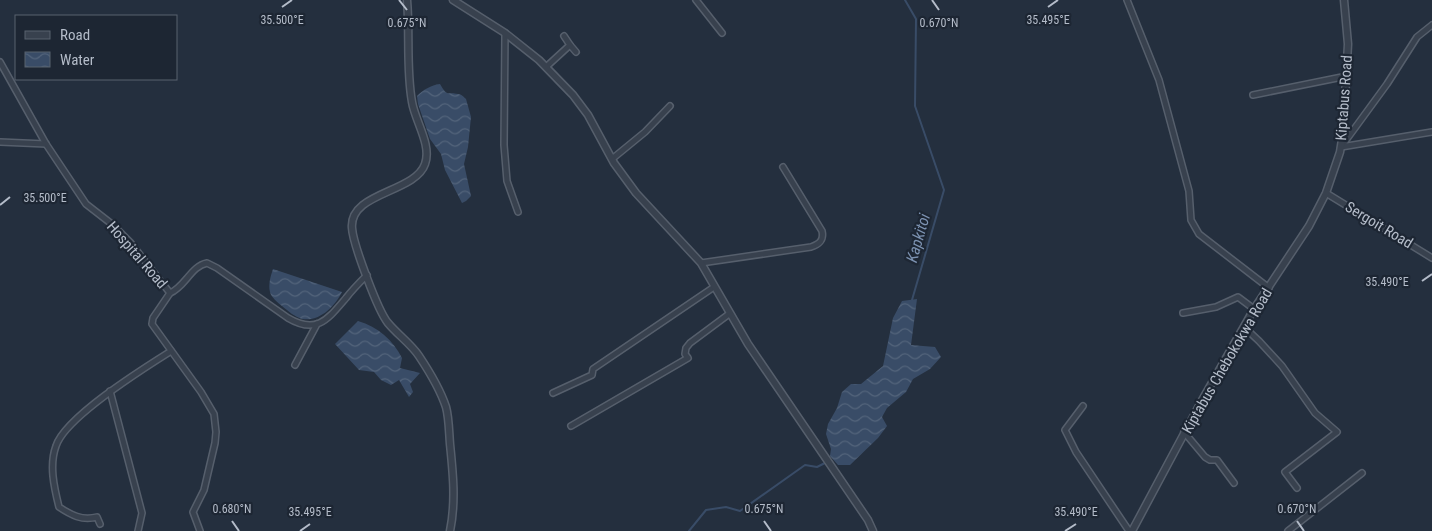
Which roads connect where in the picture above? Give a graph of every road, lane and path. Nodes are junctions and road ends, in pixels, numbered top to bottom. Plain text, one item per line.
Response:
1 (407, 0) edge
2 (453, 0) edge
3 (696, 0) edge
4 (1127, 0) edge
5 (1344, 0) edge
6 (1432, 25) edge
7 (505, 33) junction
8 (722, 33) dead end
9 (564, 36) dead end
10 (570, 45) junction
11 (576, 52) dead end
12 (0, 62) edge
13 (546, 67) junction
14 (1348, 76) junction
15 (1253, 95) dead end
16 (670, 106) dead end
17 (1432, 132) edge
18 (0, 142) edge
19 (46, 144) junction
20 (1341, 147) junction
21 (612, 159) junction
22 (783, 167) dead end
23 (1326, 193) junction
24 (518, 212) dead end
25 (1432, 258) edge
26 (701, 264) junction
27 (367, 274) junction
28 (714, 287) junction
29 (1269, 288) junction
30 (170, 293) junction
31 (1254, 309) junction
32 (1183, 313) dead end
33 (729, 314) junction
34 (318, 324) junction
35 (1244, 327) junction
36 (171, 351) junction
37 (295, 365) dead end
38 (110, 391) junction
39 (553, 393) dead end
40 (1083, 406) dead end
41 (570, 426) dead end
42 (1184, 432) junction
43 (1362, 473) dead end
44 (1234, 483) dead end
45 (1297, 488) dead end
46 (100, 524) dead end
47 (138, 531) edge
48 (200, 531) edge
49 (450, 531) edge
50 (873, 531) edge
51 (1131, 531) edge
52 (1288, 531) edge

1 - 27 street
2 - 7 street
3 - 8 street
4 - 29 street
5 - 14 street, Kiptabus Road
6 - 20 street
7 - 13 street
7 - 24 street
9 - 10 street
10 - 11 street
10 - 13 street
12 - 19 street, Hospital Road
13 - 21 street
14 - 15 street
14 - 20 street, Kiptabus Road
16 - 21 street
17 - 20 street
18 - 19 street
19 - 30 street, Hospital Road
20 - 23 street, Kiptabus Road
21 - 26 street
22 - 26 street
23 - 25 street, Sergoit Road
23 - 29 street, Kiptabus Chebokokwa Road
26 - 28 street
27 - 34 street
27 - 49 street
28 - 33 street
28 - 39 street
29 - 31 street, Kiptabus Chebokokwa Road
30 - 34 street, Hospital Road
30 - 36 street
31 - 32 street
31 - 35 street, Kiptabus Chebokokwa Road
33 - 41 street
33 - 50 street
34 - 37 street
35 - 42 street, Kiptabus Chebokokwa Road
35 - 45 street
36 - 38 street
36 - 48 street
38 - 46 street
38 - 47 street
40 - 51 street
42 - 44 street
42 - 51 street, Kiptabus Chebokokwa Road
43 - 52 street

